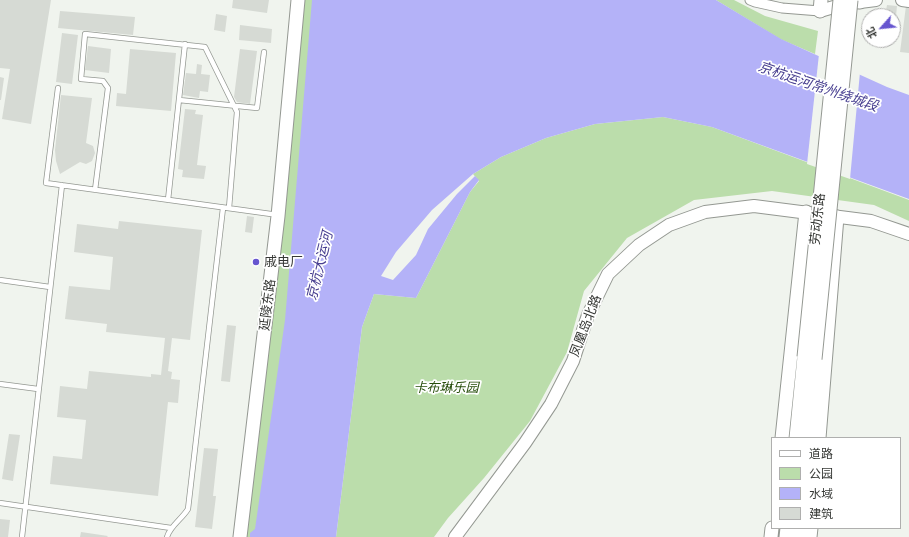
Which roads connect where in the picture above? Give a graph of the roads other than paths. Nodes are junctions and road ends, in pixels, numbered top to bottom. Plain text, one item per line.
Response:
1 (289, 0) edge
2 (298, 0) edge
3 (750, 0) edge
4 (840, 0) edge
5 (876, 0) edge
6 (902, 0) edge
7 (857, 1) edge
8 (909, 1) edge
9 (821, 6) edge
10 (185, 44) junction
11 (264, 52) dead end
12 (58, 88) dead end
13 (179, 100) junction
14 (234, 106) junction
15 (62, 185) junction
16 (95, 190) junction
17 (168, 200) junction
18 (223, 208) junction
19 (229, 208) junction
20 (806, 212) junction
21 (271, 214) junction
22 (837, 217) junction
23 (909, 234) edge
24 (0, 280) edge
25 (50, 287) junction
26 (810, 358) junction
27 (0, 384) edge
28 (38, 389) junction
29 (782, 437) edge
30 (796, 437) edge
31 (808, 437) edge
32 (819, 437) edge
33 (0, 503) edge
34 (25, 507) junction
35 (171, 528) junction
36 (22, 537) edge
37 (167, 537) edge
38 (232, 537) edge
39 (240, 537) edge
40 (455, 537) edge

1 - 21 main road, 延陵东路
2 - 39 main road, 延陵东路
3 - 9 street
4 - 26 main road, 劳动东路, bridge
5 - 7 street
6 - 8 street
7 - 9 street
7 - 26 main road, 劳动东路, bridge
10 - 13 lane
10 - 14 lane
10 - 16 lane
11 - 14 lane
12 - 15 lane
13 - 14 lane
13 - 17 lane
14 - 19 lane
15 - 16 lane
15 - 25 lane
16 - 17 lane
17 - 18 lane
18 - 19 lane
18 - 35 lane
19 - 21 lane
20 - 22 street, 凤凰岛北路
20 - 29 main road
20 - 40 street, 凤凰岛北路
21 - 38 main road, 延陵东路
22 - 23 street, 凤凰岛北路
22 - 32 main road
24 - 25 lane
25 - 28 lane
26 - 30 main road, 劳动东路
26 - 31 main road, 劳动东路
27 - 28 lane
28 - 34 lane
33 - 34 lane
34 - 35 lane
34 - 36 lane
35 - 37 lane

